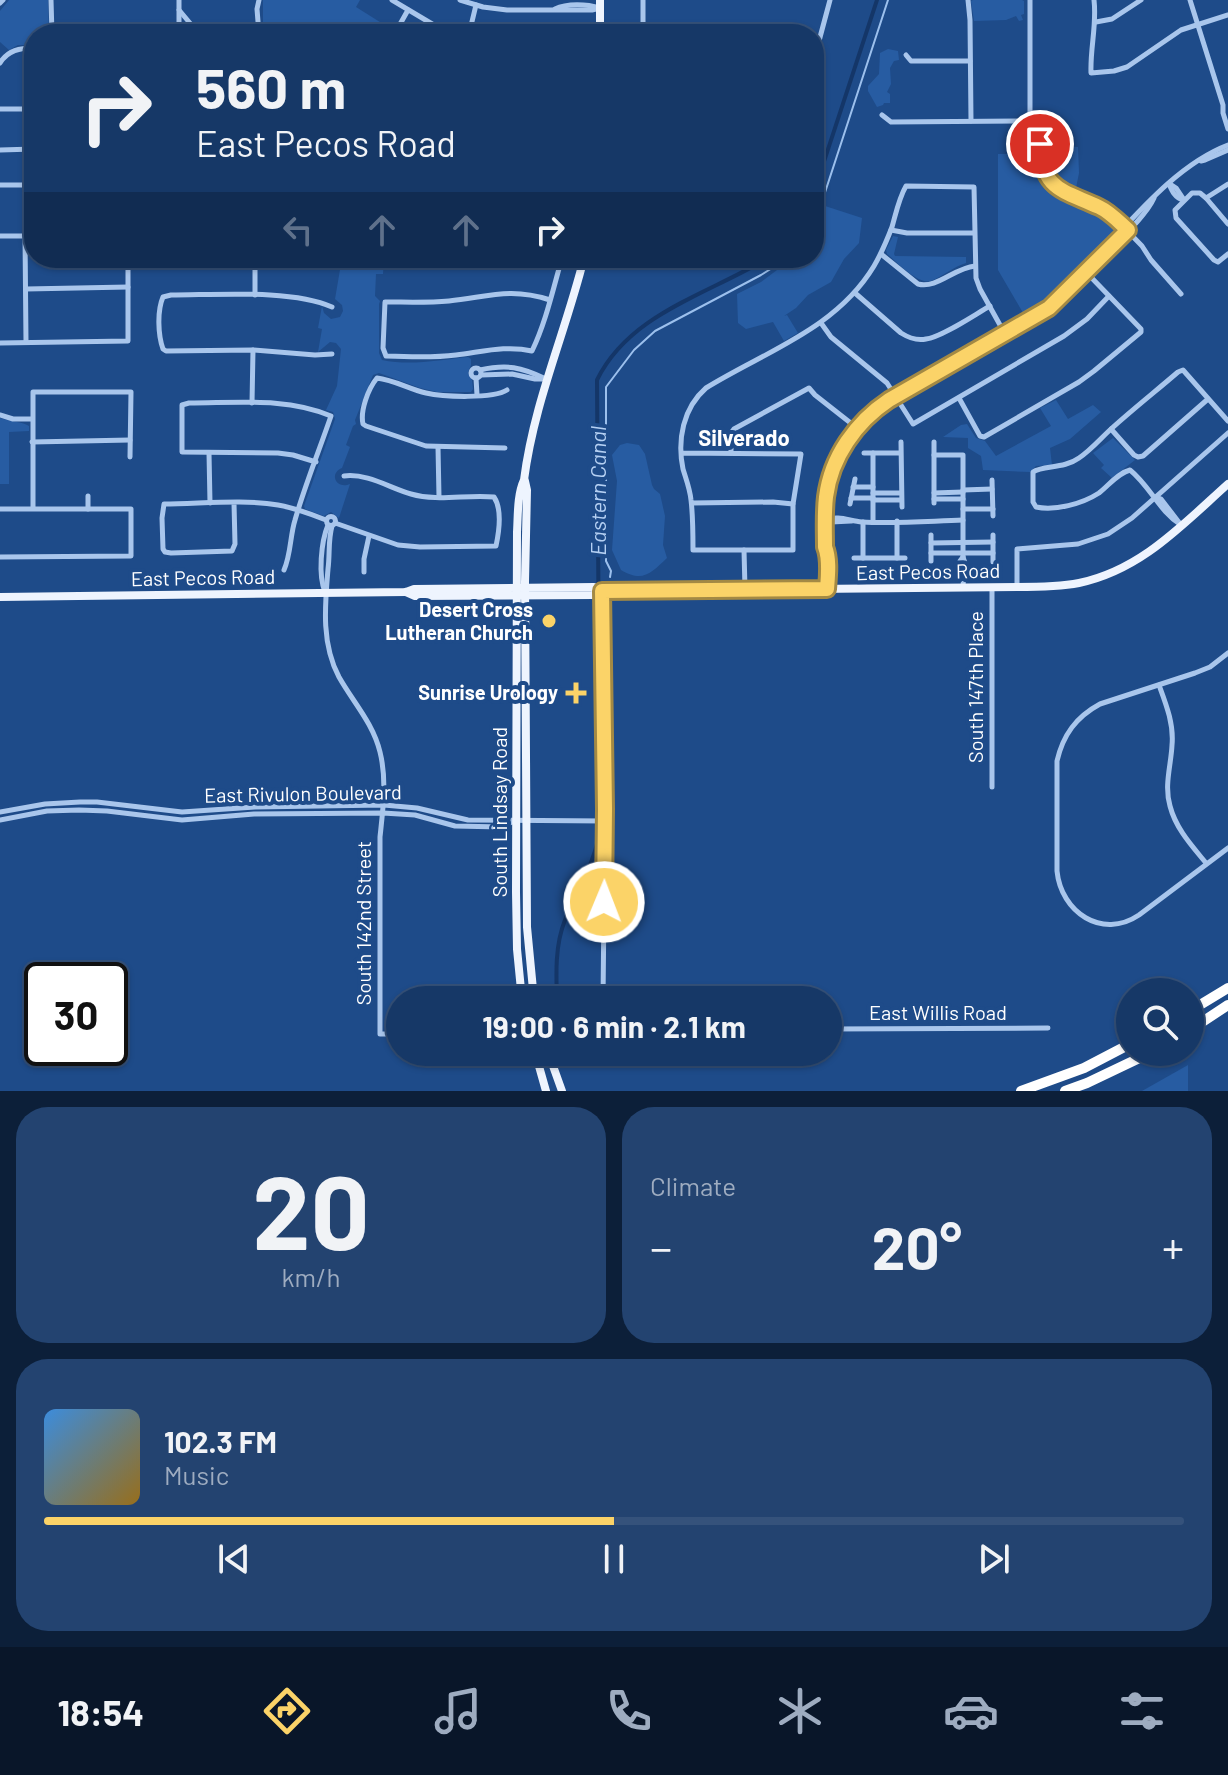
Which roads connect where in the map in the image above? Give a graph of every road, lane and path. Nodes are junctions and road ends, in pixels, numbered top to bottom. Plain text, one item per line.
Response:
1 (51, 0) edge
2 (179, 0) edge
3 (259, 0) edge
4 (392, 0) edge
5 (460, 0) edge
6 (643, 0) edge
7 (829, 0) edge
8 (968, 0) edge
9 (1030, 0) edge
10 (1094, 0) edge
11 (1141, 0) edge
12 (1190, 0) edge
13 (600, 4) edge
14 (476, 5) junction
15 (179, 10) junction
16 (408, 10) junction
17 (1228, 15) edge
18 (1096, 22) junction
19 (52, 24) edge
20 (179, 24) edge
21 (191, 24) edge
22 (258, 24) edge
23 (400, 24) edge
24 (432, 24) edge
25 (471, 24) edge
26 (643, 24) edge
27 (823, 24) edge
28 (1197, 24) junction
29 (24, 49) edge
30 (906, 55) dead end
31 (970, 61) junction
32 (0, 63) edge
33 (1223, 105) junction
34 (0, 109) edge
35 (24, 109) edge
36 (1228, 111) edge
37 (882, 115) dead end
38 (971, 121) junction
39 (1031, 121) junction
40 (1228, 129) edge
41 (1228, 148) edge
42 (24, 149) edge
43 (0, 150) edge
44 (1169, 184) junction
45 (1228, 184) edge
46 (0, 185) edge
47 (24, 185) edge
48 (1206, 198) junction
49 (1184, 200) junction
50 (1228, 224) edge
51 (1126, 229) junction
52 (891, 230) junction
53 (974, 233) junction
54 (0, 236) edge
55 (24, 236) edge
56 (881, 254) junction
57 (1228, 254) edge
58 (975, 266) junction
59 (26, 268) edge
60 (128, 268) edge
61 (255, 268) edge
62 (559, 268) edge
63 (581, 268) edge
64 (1086, 272) junction
65 (128, 287) junction
66 (26, 289) junction
67 (855, 293) junction
68 (1181, 294) dead end
69 (255, 295) junction
70 (1109, 296) junction
71 (550, 300) junction
72 (990, 306) junction
73 (332, 307) dead end
74 (821, 323) junction
75 (1005, 334) junction
76 (26, 342) junction
77 (0, 343) edge
78 (253, 350) junction
79 (332, 354) dead end
80 (546, 379) junction
81 (507, 390) dead end
82 (477, 395) junction
83 (896, 397) junction
84 (959, 398) junction
85 (1208, 399) junction
86 (252, 403) junction
87 (0, 415) edge
88 (32, 419) junction
89 (1228, 421) edge
90 (857, 428) junction
91 (1111, 429) junction
92 (1228, 433) edge
93 (130, 440) junction
94 (32, 442) junction
95 (901, 442) dead end
96 (934, 442) dead end
97 (438, 447) junction
98 (505, 448) dead end
99 (209, 453) junction
100 (682, 453) junction
101 (731, 453) junction
102 (864, 453) dead end
103 (873, 453) junction
104 (900, 453) junction
105 (934, 455) junction
106 (130, 457) dead end
107 (316, 462) junction
108 (344, 476) dead end
109 (855, 479) dead end
110 (992, 480) dead end
111 (1228, 484) edge
112 (853, 487) junction
113 (992, 489) junction
114 (963, 494) junction
115 (873, 495) junction
116 (88, 496) dead end
117 (1155, 496) junction
118 (439, 497) junction
119 (210, 503) junction
120 (234, 503) junction
121 (692, 503) junction
122 (793, 504) junction
123 (33, 508) junction
124 (0, 509) edge
125 (88, 509) junction
126 (963, 509) junction
127 (298, 510) junction
128 (825, 520) junction
129 (963, 520) junction
130 (897, 521) junction
131 (863, 522) junction
132 (873, 522) junction
133 (330, 524) junction
134 (1182, 525) junction
135 (931, 535) dead end
136 (369, 536) junction
137 (963, 542) junction
138 (931, 543) junction
139 (744, 550) junction
140 (931, 553) junction
141 (993, 553) junction
142 (963, 555) junction
143 (0, 557) edge
144 (854, 558) dead end
145 (863, 558) junction
146 (897, 558) junction
147 (905, 558) dead end
148 (931, 561) dead end
149 (993, 562) dead end
150 (284, 570) dead end
151 (364, 572) dead end
152 (963, 583) junction
153 (992, 587) junction
154 (1017, 587) junction
155 (827, 589) junction
156 (745, 590) junction
157 (600, 591) junction
158 (521, 592) junction
159 (325, 593) junction
160 (0, 597) edge
161 (1228, 653) edge
162 (517, 661) junction
163 (1159, 685) junction
164 (526, 693) junction
165 (992, 787) dead end
166 (384, 805) junction
167 (0, 812) edge
168 (383, 813) junction
169 (0, 820) edge
170 (521, 821) junction
171 (604, 821) junction
172 (1228, 848) edge
173 (1206, 863) junction
174 (1228, 985) edge
175 (521, 986) edge
176 (532, 986) edge
177 (603, 986) edge
178 (1204, 1003) edge
179 (1228, 1008) edge
180 (1204, 1023) edge
181 (1048, 1028) dead end
182 (842, 1029) edge
183 (386, 1034) edge
184 (1116, 1051) edge
185 (539, 1066) edge
186 (553, 1066) edge
187 (1123, 1066) edge
188 (546, 1091) edge
189 (562, 1091) edge
190 (1021, 1091) edge
191 (1065, 1091) edge

1 - 19 street
2 - 15 street
3 - 22 street
4 - 16 street
5 - 14 street
6 - 26 street
7 - 27 street
8 - 31 street
9 - 39 street
10 - 18 street
11 - 18 street
12 - 28 street
13 - 14 street
14 - 25 street
15 - 20 street
15 - 21 street
16 - 23 street
16 - 24 street
17 - 28 street
18 - 28 street
28 - 33 street
29 - 32 street
30 - 31 street
31 - 38 street
33 - 36 street
33 - 40 street
34 - 35 street
37 - 38 street
38 - 39 street
39 - 51 street
41 - 44 street
42 - 43 street
44 - 49 street
44 - 51 street
45 - 48 street
46 - 47 street
48 - 49 street
48 - 50 street
49 - 57 street
51 - 64 street
51 - 68 street
52 - 53 street
52 - 53 street
52 - 56 street
53 - 58 street
54 - 55 street
56 - 58 street
56 - 67 street
58 - 72 street
59 - 66 street
60 - 65 street
61 - 69 street
62 - 71 street
63 - 80 main road, South Lindsay Road
64 - 70 street
64 - 75 street
65 - 66 street
65 - 76 street
66 - 76 street
67 - 72 street
67 - 74 street
69 - 73 street
69 - 78 street
70 - 84 street
70 - 84 street
71 - 71 street
72 - 75 street
74 - 83 street
74 - 100 street
75 - 83 street
76 - 77 street
78 - 79 street
78 - 86 street
80 - 82 street
80 - 158 main road, South Lindsay Road
81 - 82 street
82 - 97 street
83 - 84 street
83 - 90 street
85 - 89 street
85 - 91 street
85 - 91 street
86 - 99 street
86 - 107 street
87 - 88 street
88 - 93 street
88 - 94 street
90 - 101 street
90 - 128 street
91 - 117 street
92 - 117 street
93 - 94 street
93 - 106 street
94 - 123 street
95 - 104 street
96 - 105 street
97 - 98 street
97 - 118 street
99 - 107 street
99 - 119 street
100 - 101 street
100 - 121 street
101 - 122 street
102 - 103 street
103 - 104 street
103 - 115 street
104 - 115 street
105 - 114 street
105 - 114 street
107 - 127 street
108 - 118 street
109 - 112 street
110 - 113 street
111 - 134 main road, East Pecos Road
112 - 115 street
112 - 115 street
113 - 114 street
113 - 126 street
114 - 126 street
115 - 132 street
116 - 125 street
117 - 134 street
117 - 154 street
118 - 136 street
119 - 120 street
119 - 120 street
120 - 127 street
121 - 122 street
121 - 139 street
122 - 139 street
123 - 124 street
123 - 125 street
125 - 143 street
126 - 129 street
127 - 133 street
127 - 150 street
128 - 131 street
128 - 155 street
129 - 130 street
129 - 137 street
130 - 132 street
130 - 146 street
131 - 132 street
131 - 145 street
133 - 136 street
133 - 159 street, South 142nd Street
134 - 154 main road, East Pecos Road
135 - 138 street
136 - 151 street
137 - 138 street
137 - 141 street
137 - 142 street
138 - 140 street
139 - 156 street
140 - 142 street
140 - 148 street
141 - 142 street
141 - 149 street
142 - 152 street
144 - 145 street
145 - 146 street
146 - 147 street
152 - 153 main road, East Pecos Road
152 - 155 main road, East Pecos Road
153 - 154 main road, East Pecos Road
153 - 165 street, South 147th Place
155 - 156 main road, East Pecos Road
156 - 157 main road, East Pecos Road
157 - 158 main road, East Pecos Road
157 - 171 street
158 - 159 main road, East Pecos Road
158 - 162 main road, South Lindsay Road
158 - 164 main road, South Lindsay Road
159 - 160 main road, East Pecos Road
159 - 166 street, South 142nd Street
161 - 163 street
162 - 164 main road
162 - 170 main road, South Lindsay Road
163 - 173 street
163 - 173 street
164 - 170 main road, South Lindsay Road
166 - 167 street, East Rivulon Boulevard
166 - 168 street, South 142nd Street
166 - 170 street, East Rivulon Boulevard
168 - 169 street, East Rivulon Boulevard
168 - 170 street, East Rivulon Boulevard
168 - 183 street, South 142nd Street
170 - 171 street
170 - 175 main road, South Lindsay Road
170 - 176 main road, South Lindsay Road
171 - 177 street
172 - 173 street
174 - 178 highway
179 - 180 highway
181 - 182 street, East Willis Road
184 - 190 highway
185 - 188 main road
186 - 189 main road
187 - 191 highway

